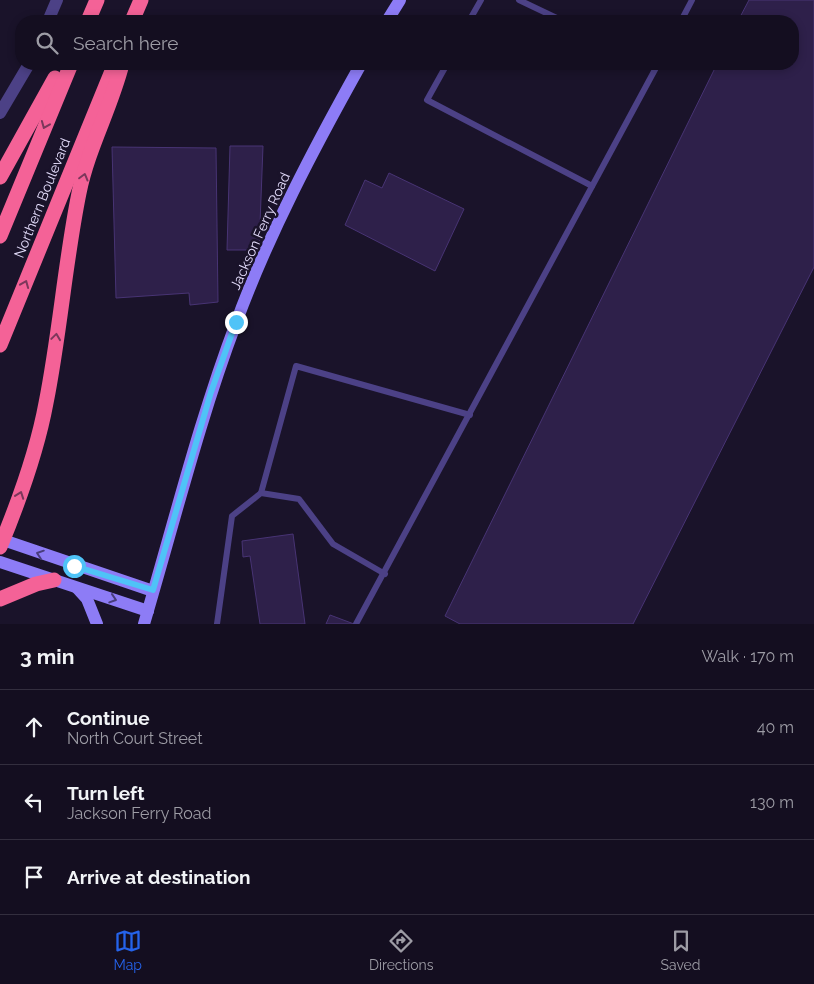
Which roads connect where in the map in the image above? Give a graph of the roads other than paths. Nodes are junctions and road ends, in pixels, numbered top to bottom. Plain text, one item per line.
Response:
1 (57, 0) edge
2 (400, 0) edge
3 (481, 0) edge
4 (519, 0) edge
5 (692, 0) edge
6 (96, 2) edge
7 (51, 15) edge
8 (90, 15) edge
9 (390, 15) edge
10 (473, 15) edge
11 (550, 15) edge
12 (684, 15) edge
13 (25, 70) edge
14 (60, 70) edge
15 (68, 70) edge
16 (113, 70) edge
17 (120, 70) edge
18 (358, 70) edge
19 (443, 70) edge
20 (652, 70) edge
21 (0, 113) edge
22 (0, 177) edge
23 (592, 186) junction
24 (0, 236) edge
25 (0, 345) edge
26 (470, 415) junction
27 (261, 494) junction
28 (1, 542) edge
29 (0, 562) edge
30 (385, 574) junction
31 (54, 580) junction
32 (77, 588) junction
33 (153, 590) junction
34 (0, 598) edge
35 (148, 611) junction
36 (97, 624) edge
37 (144, 624) edge
38 (218, 624) edge
39 (356, 624) edge

1 - 7 street
2 - 9 main road
3 - 10 lane
4 - 11 lane
5 - 12 lane
6 - 8 highway
13 - 21 street
14 - 22 highway
15 -> 24 highway, Northern Boulevard
25 -> 16 highway, Northern Boulevard
28 -> 17 highway
18 - 33 main road, Jackson Ferry Road
19 - 23 lane
20 - 23 lane
23 - 26 lane
26 - 27 lane
26 - 30 lane
27 - 30 lane
27 - 38 lane
33 -> 28 main road
29 - 31 main road
30 - 39 lane
31 - 32 main road
31 - 34 highway
32 -> 35 main road
32 - 36 main road
33 - 35 main road, Jackson Ferry Road
35 - 37 main road, Jackson Ferry Road

